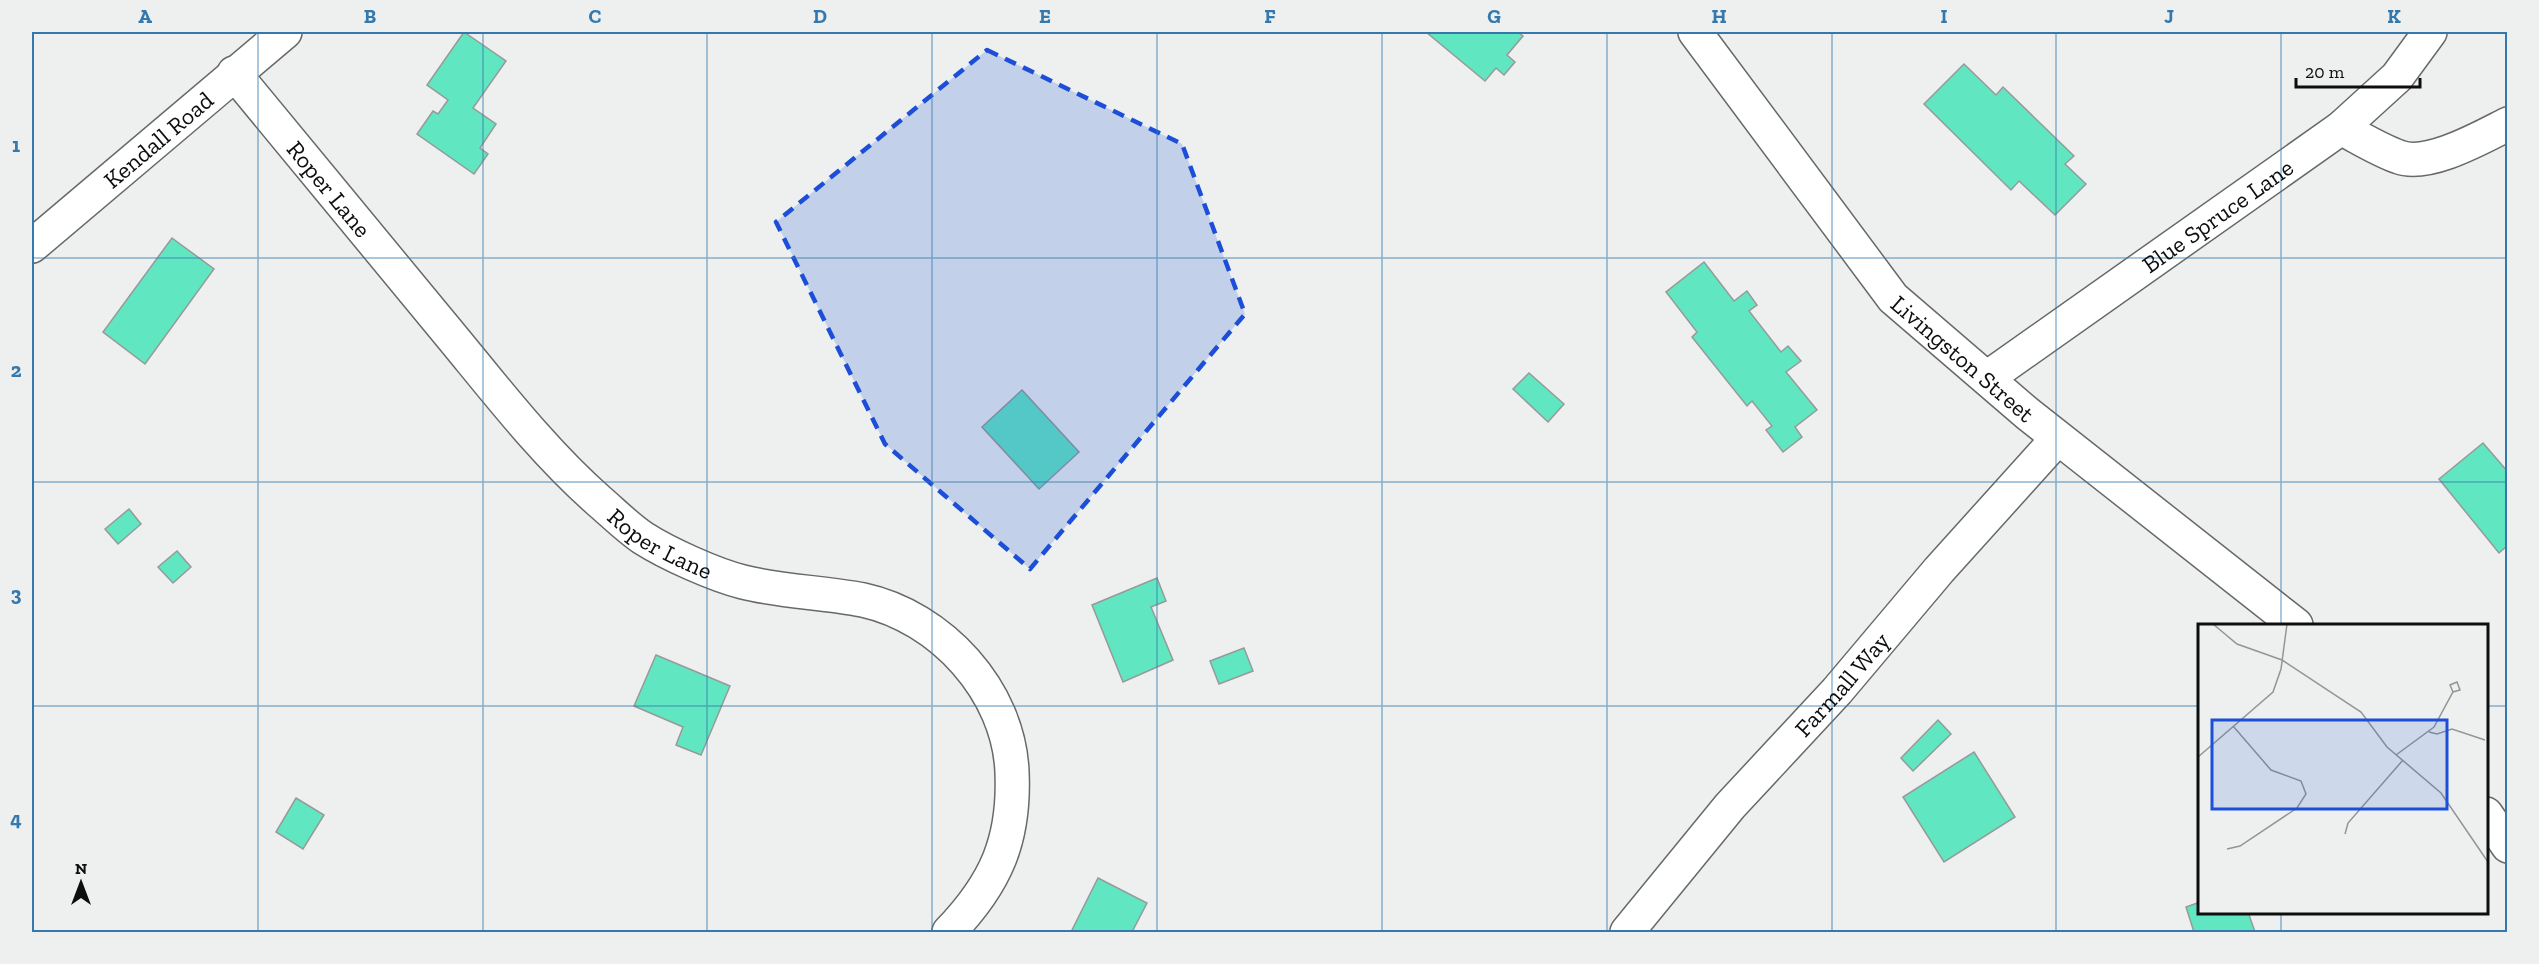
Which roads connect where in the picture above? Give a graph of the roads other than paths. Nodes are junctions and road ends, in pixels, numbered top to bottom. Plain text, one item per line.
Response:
1 (285, 32) edge
2 (1695, 32) edge
3 (2430, 32) edge
4 (234, 73) junction
5 (2508, 124) edge
6 (2341, 128) junction
7 (32, 246) edge
8 (1987, 378) junction
9 (2058, 438) junction
10 (2295, 624) edge
11 (2488, 816) edge
12 (2508, 846) edge
13 (949, 933) edge
14 (1627, 933) edge

1 - 4 street, Kendall Road
2 - 8 street, Livingston Street
3 - 6 street, Blue Spruce Lane
4 - 7 street, Kendall Road
4 - 13 street, Roper Lane
5 - 6 street
6 - 8 street, Blue Spruce Lane
8 - 9 street, Livingston Street
9 - 10 street, Livingston Street
9 - 14 street, Farmall Way
11 - 12 street

